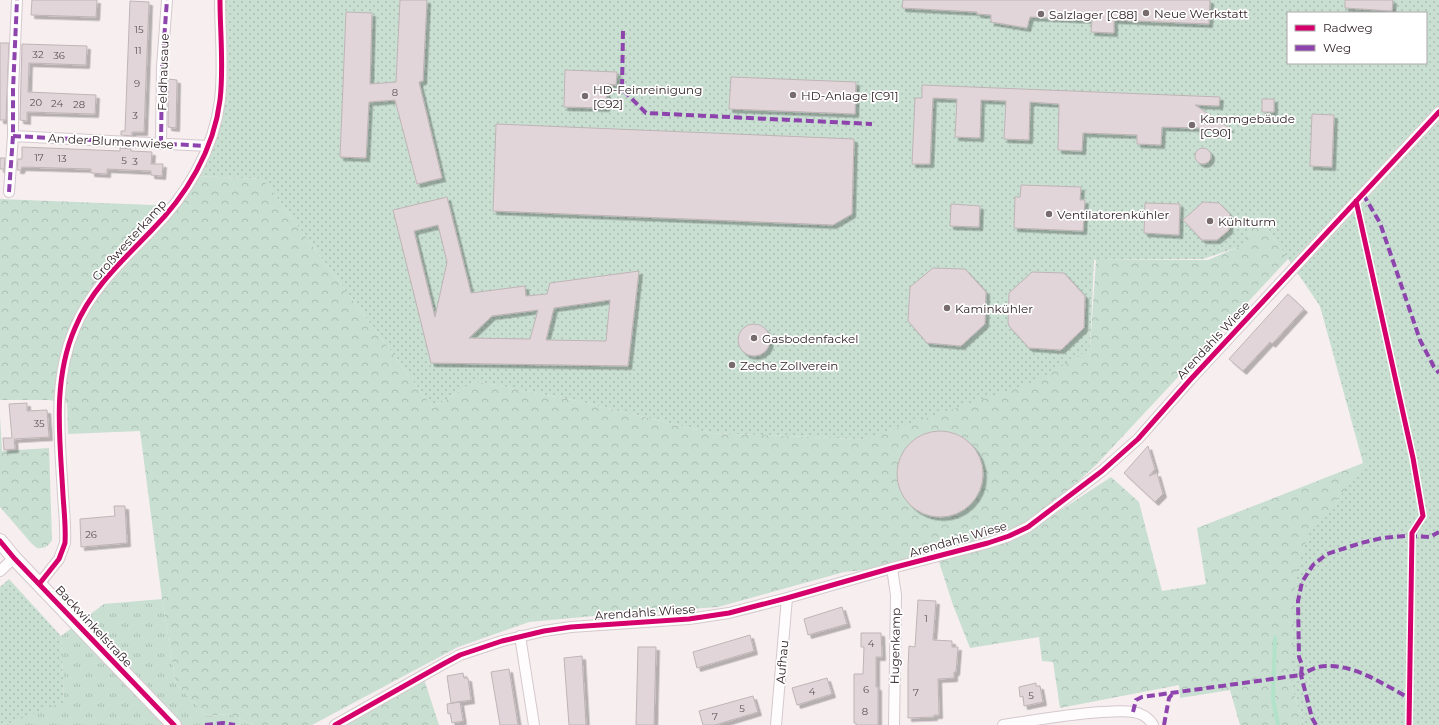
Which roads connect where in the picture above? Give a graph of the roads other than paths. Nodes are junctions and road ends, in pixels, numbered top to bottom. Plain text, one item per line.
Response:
1 (17, 0) edge
2 (166, 0) edge
3 (220, 0) edge
4 (1439, 112) edge
5 (13, 136) junction
6 (161, 144) junction
7 (208, 146) junction
8 (9, 192) dead end
9 (0, 541) edge
10 (14, 558) junction
11 (892, 568) junction
12 (0, 571) edge
13 (40, 583) junction
14 (787, 598) junction
15 (520, 636) junction
16 (174, 725) edge
17 (335, 725) edge
18 (534, 725) edge
19 (776, 725) edge
20 (894, 725) edge
21 (1003, 725) edge
22 (1153, 725) edge

1 - 5 street
2 - 6 street, Feldhausaue
3 - 7 street, Großwesterkamp
4 - 11 street, Arendahls Wiese
5 - 6 street, An der Blumenwiese
5 - 8 street
6 - 7 street, An der Blumenwiese
7 - 13 street, Großwesterkamp
9 - 10 main road, Backwinkelstraße
10 - 12 street
10 - 13 main road, Backwinkelstraße
11 - 14 street, Arendahls Wiese
11 - 20 street, Hugenkamp
13 - 16 main road, Backwinkelstraße
14 - 15 street, Arendahls Wiese
14 - 19 street, Aufhau
15 - 17 street, Arendahls Wiese
15 - 18 street
21 - 22 street

